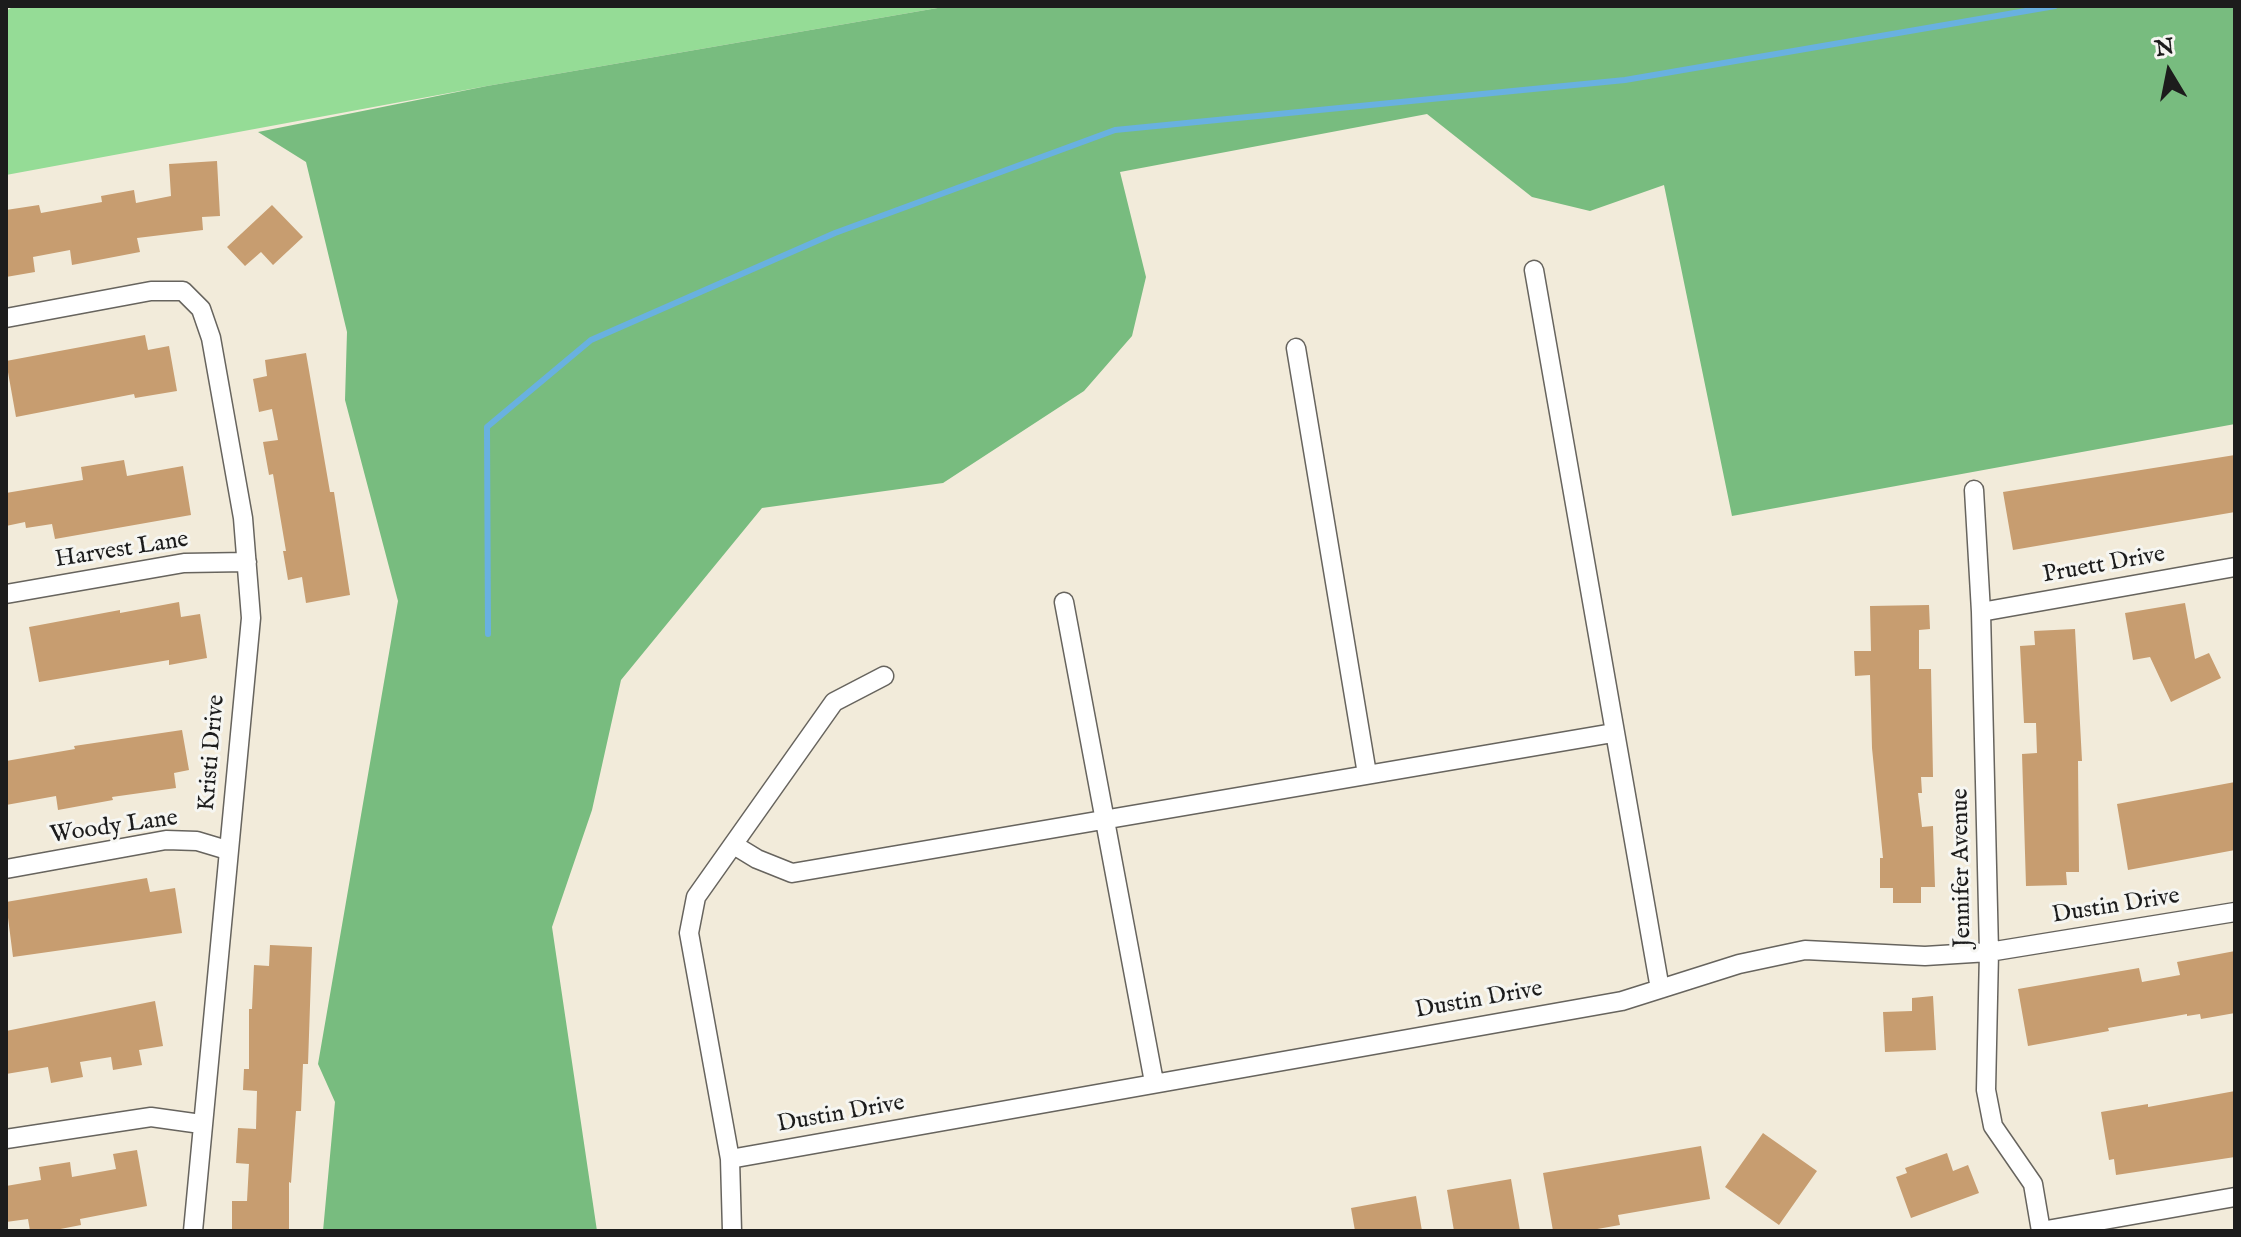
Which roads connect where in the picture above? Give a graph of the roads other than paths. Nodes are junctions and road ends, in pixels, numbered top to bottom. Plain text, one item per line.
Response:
1 (1534, 270) dead end
2 (6, 318) edge
3 (1296, 348) dead end
4 (1974, 490) dead end
5 (247, 562) junction
6 (2235, 567) edge
7 (6, 594) edge
8 (1064, 602) dead end
9 (1981, 612) junction
10 (884, 676) dead end
11 (1613, 733) junction
12 (1367, 774) junction
13 (1104, 819) junction
14 (734, 845) junction
15 (227, 850) junction
16 (6, 869) edge
17 (2235, 912) edge
18 (1989, 952) junction
19 (1660, 989) junction
20 (1154, 1082) junction
21 (201, 1124) junction
22 (6, 1139) edge
23 (730, 1159) junction
24 (2235, 1197) edge
25 (193, 1231) edge
26 (732, 1231) edge
27 (2041, 1231) edge

1 - 11 street
2 - 5 street, Kristi Drive
3 - 12 street
4 - 9 street, Jennifer Avenue
5 - 7 street, Harvest Lane
5 - 15 street, Kristi Drive
6 - 9 street, Pruett Drive
8 - 13 street
9 - 18 street, Jennifer Avenue
10 - 14 street
11 - 12 street
11 - 19 street
12 - 13 street
13 - 14 street
13 - 20 street
14 - 23 street
15 - 16 street, Woody Lane
15 - 21 street, Kristi Drive
17 - 18 street, Dustin Drive
18 - 19 street, Dustin Drive
18 - 27 street, Jennifer Avenue
19 - 20 street, Dustin Drive
20 - 23 street, Dustin Drive
21 - 22 street
21 - 25 street, Kristi Drive
23 - 26 street
24 - 27 street

